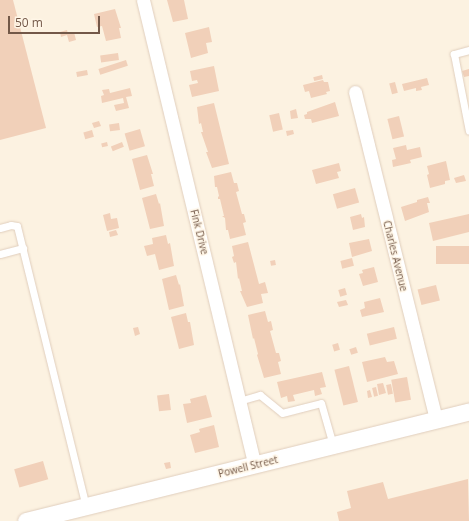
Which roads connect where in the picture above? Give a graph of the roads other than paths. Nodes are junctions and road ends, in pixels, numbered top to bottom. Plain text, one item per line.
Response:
1 (143, 0) edge
2 (469, 50) edge
3 (355, 92) dead end
4 (469, 131) edge
5 (0, 228) edge
6 (23, 248) junction
7 (0, 254) edge
8 (239, 401) junction
9 (469, 411) edge
10 (436, 419) junction
11 (333, 445) junction
12 (254, 465) junction
13 (86, 506) junction
14 (26, 521) edge

1 - 8 street, Fink Drive
2 - 4 lane
3 - 10 street, Charles Avenue
5 - 6 lane
6 - 7 lane
6 - 13 lane
8 - 11 lane
8 - 12 street, Fink Drive
9 - 10 street, Powell Street
10 - 11 street, Powell Street
11 - 12 street, Powell Street
12 - 13 street, Powell Street
13 - 14 street, Powell Street

